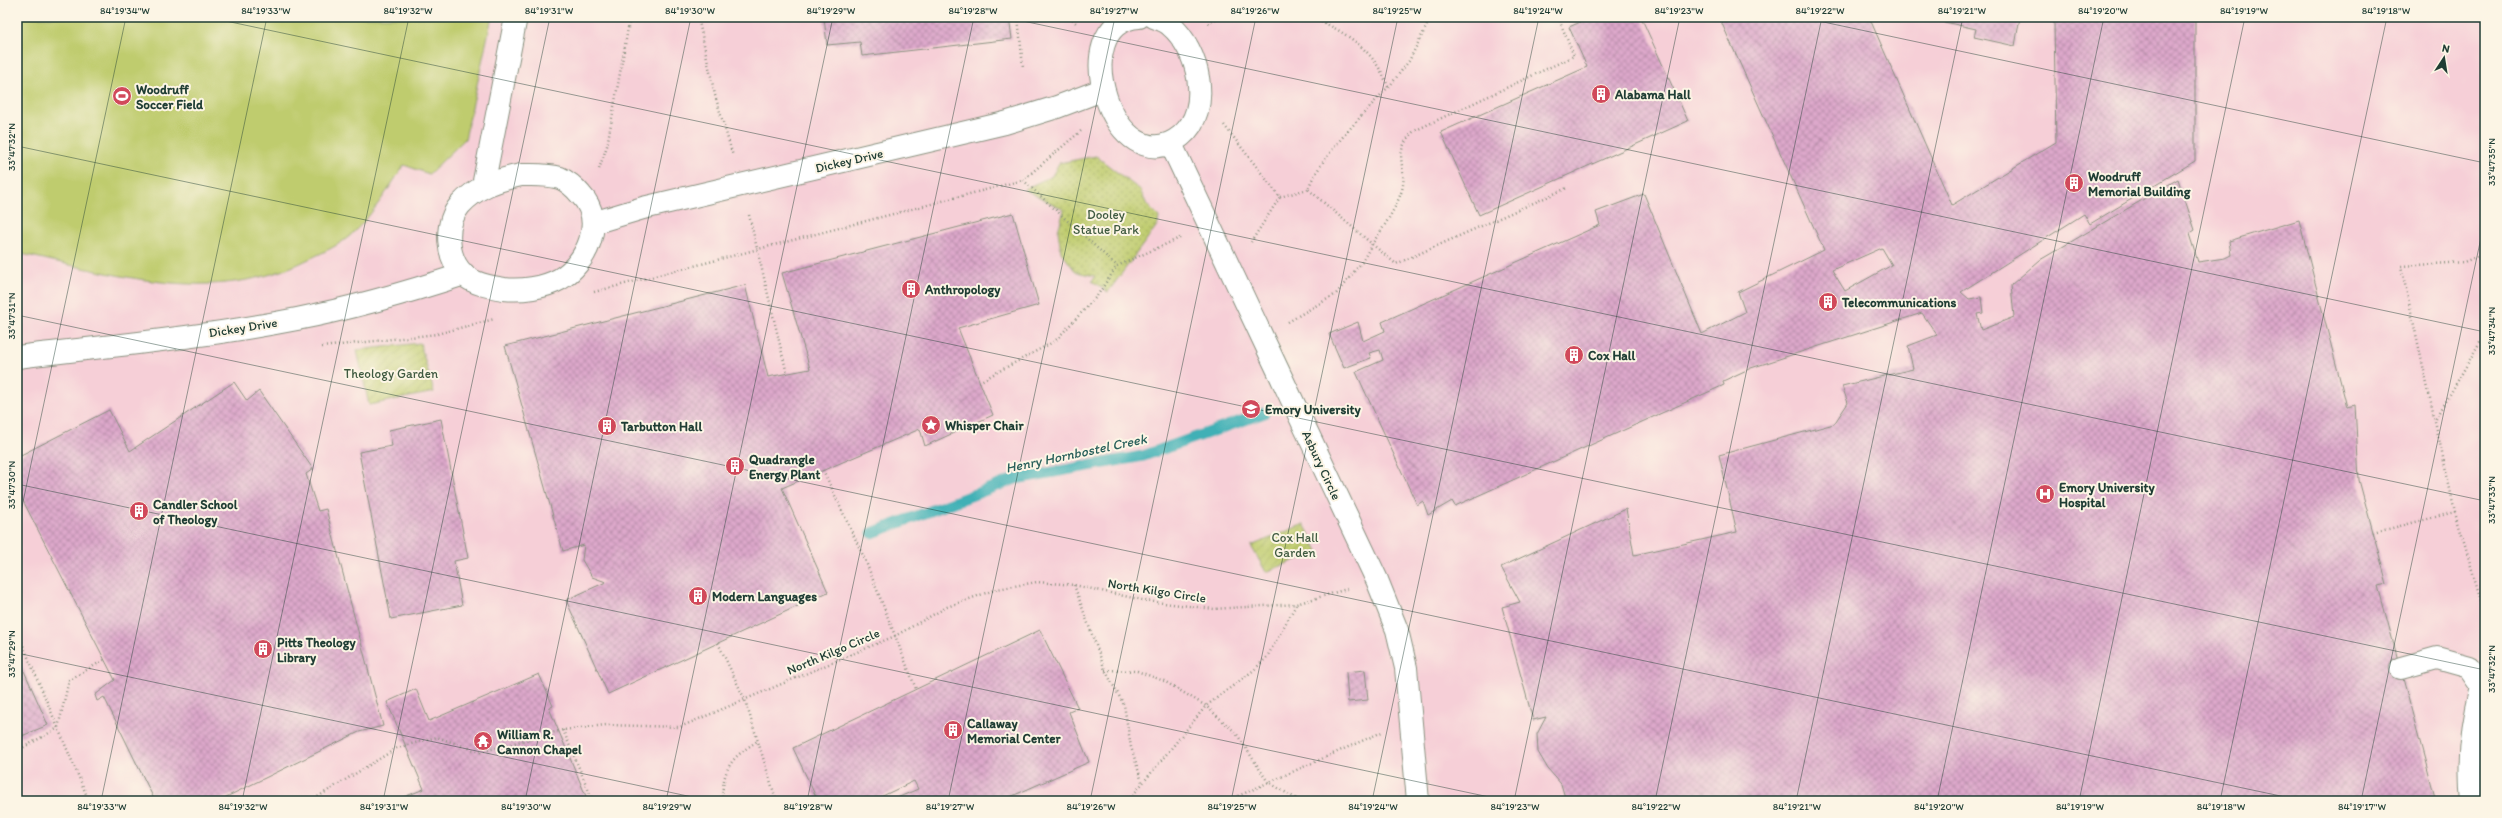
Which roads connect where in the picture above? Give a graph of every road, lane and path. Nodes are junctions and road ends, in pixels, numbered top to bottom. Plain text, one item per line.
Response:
1 (516, 17) edge
2 (630, 17) edge
3 (698, 17) edge
4 (1018, 17) edge
5 (1069, 17) edge
6 (1133, 17) edge
7 (1154, 17) edge
8 (1312, 17) edge
9 (1431, 17) edge
10 (1558, 17) edge
11 (1076, 23) dead end
12 (1023, 67) dead end
13 (1388, 87) junction
14 (1102, 90) junction
15 (1223, 123) dead end
16 (1087, 127) dead end
17 (728, 137) dead end
18 (1171, 144) junction
19 (483, 186) junction
20 (742, 186) junction
21 (1567, 188) dead end
22 (1308, 189) junction
23 (1280, 198) junction
24 (591, 213) junction
25 (1210, 225) junction
26 (1251, 242) dead end
27 (1372, 244) junction
28 (2485, 253) edge
29 (1117, 266) junction
30 (464, 274) junction
31 (1286, 323) dead end
32 (2485, 333) edge
33 (17, 357) edge
34 (787, 374) dead end
35 (979, 382) dead end
36 (2435, 419) junction
37 (823, 470) dead end
38 (2455, 512) junction
39 (2373, 533) dead end
40 (1377, 580) junction
41 (1074, 585) junction
42 (1296, 604) junction
43 (2485, 614) edge
44 (17, 632) edge
45 (895, 636) junction
46 (718, 643) dead end
47 (104, 660) dead end
48 (2401, 668) dead end
49 (1105, 670) junction
50 (916, 689) dead end
51 (745, 700) junction
52 (1206, 706) junction
53 (1411, 720) junction
54 (58, 728) junction
55 (563, 730) junction
56 (759, 740) junction
57 (17, 751) edge
58 (1142, 782) junction
59 (1268, 782) junction
60 (89, 801) edge
61 (311, 801) edge
62 (593, 801) edge
63 (722, 801) edge
64 (779, 801) edge
65 (1128, 801) edge
66 (1227, 801) edge
67 (1300, 801) edge
68 (1418, 801) edge
69 (2472, 801) edge

1 - 19 street
2 - 24 path
3 - 17 path
4 - 12 path
5 - 11 path
6 - 14 street
7 - 18 street
8 - 13 path
9 - 13 path
10 - 27 path
13 - 22 path
14 - 18 street
14 - 20 street, Dickey Drive
15 - 23 path
16 - 29 path
18 - 25 street, Asbury Circle
19 - 24 street
19 - 30 street
20 - 24 street, Dickey Drive
20 - 34 path
21 - 27 path
22 - 23 path
22 - 27 path
23 - 26 path
24 - 30 street
25 - 29 path
25 - 40 street, Asbury Circle
27 - 31 path
28 - 36 path
29 - 35 path
30 - 33 street, Dickey Drive
32 - 36 path
36 - 38 path
37 - 45 path
38 - 39 path
38 - 43 path
40 - 42 path, North Kilgo Circle
40 - 53 street, Asbury Circle
41 - 42 path, North Kilgo Circle
41 - 45 path, North Kilgo Circle
41 - 49 path
42 - 52 path
44 - 54 path
45 - 50 path
45 - 51 path, North Kilgo Circle
46 - 51 path
47 - 54 path
48 - 69 street
49 - 52 path
49 - 58 path
51 - 55 path, North Kilgo Circle
51 - 56 path
52 - 58 path
52 - 59 path
53 - 59 path
53 - 68 street, Asbury Circle
54 - 57 path
54 - 60 path
55 - 61 path, North Kilgo Circle
55 - 62 path
56 - 63 path
56 - 64 path
58 - 65 path
59 - 66 path
59 - 67 path

